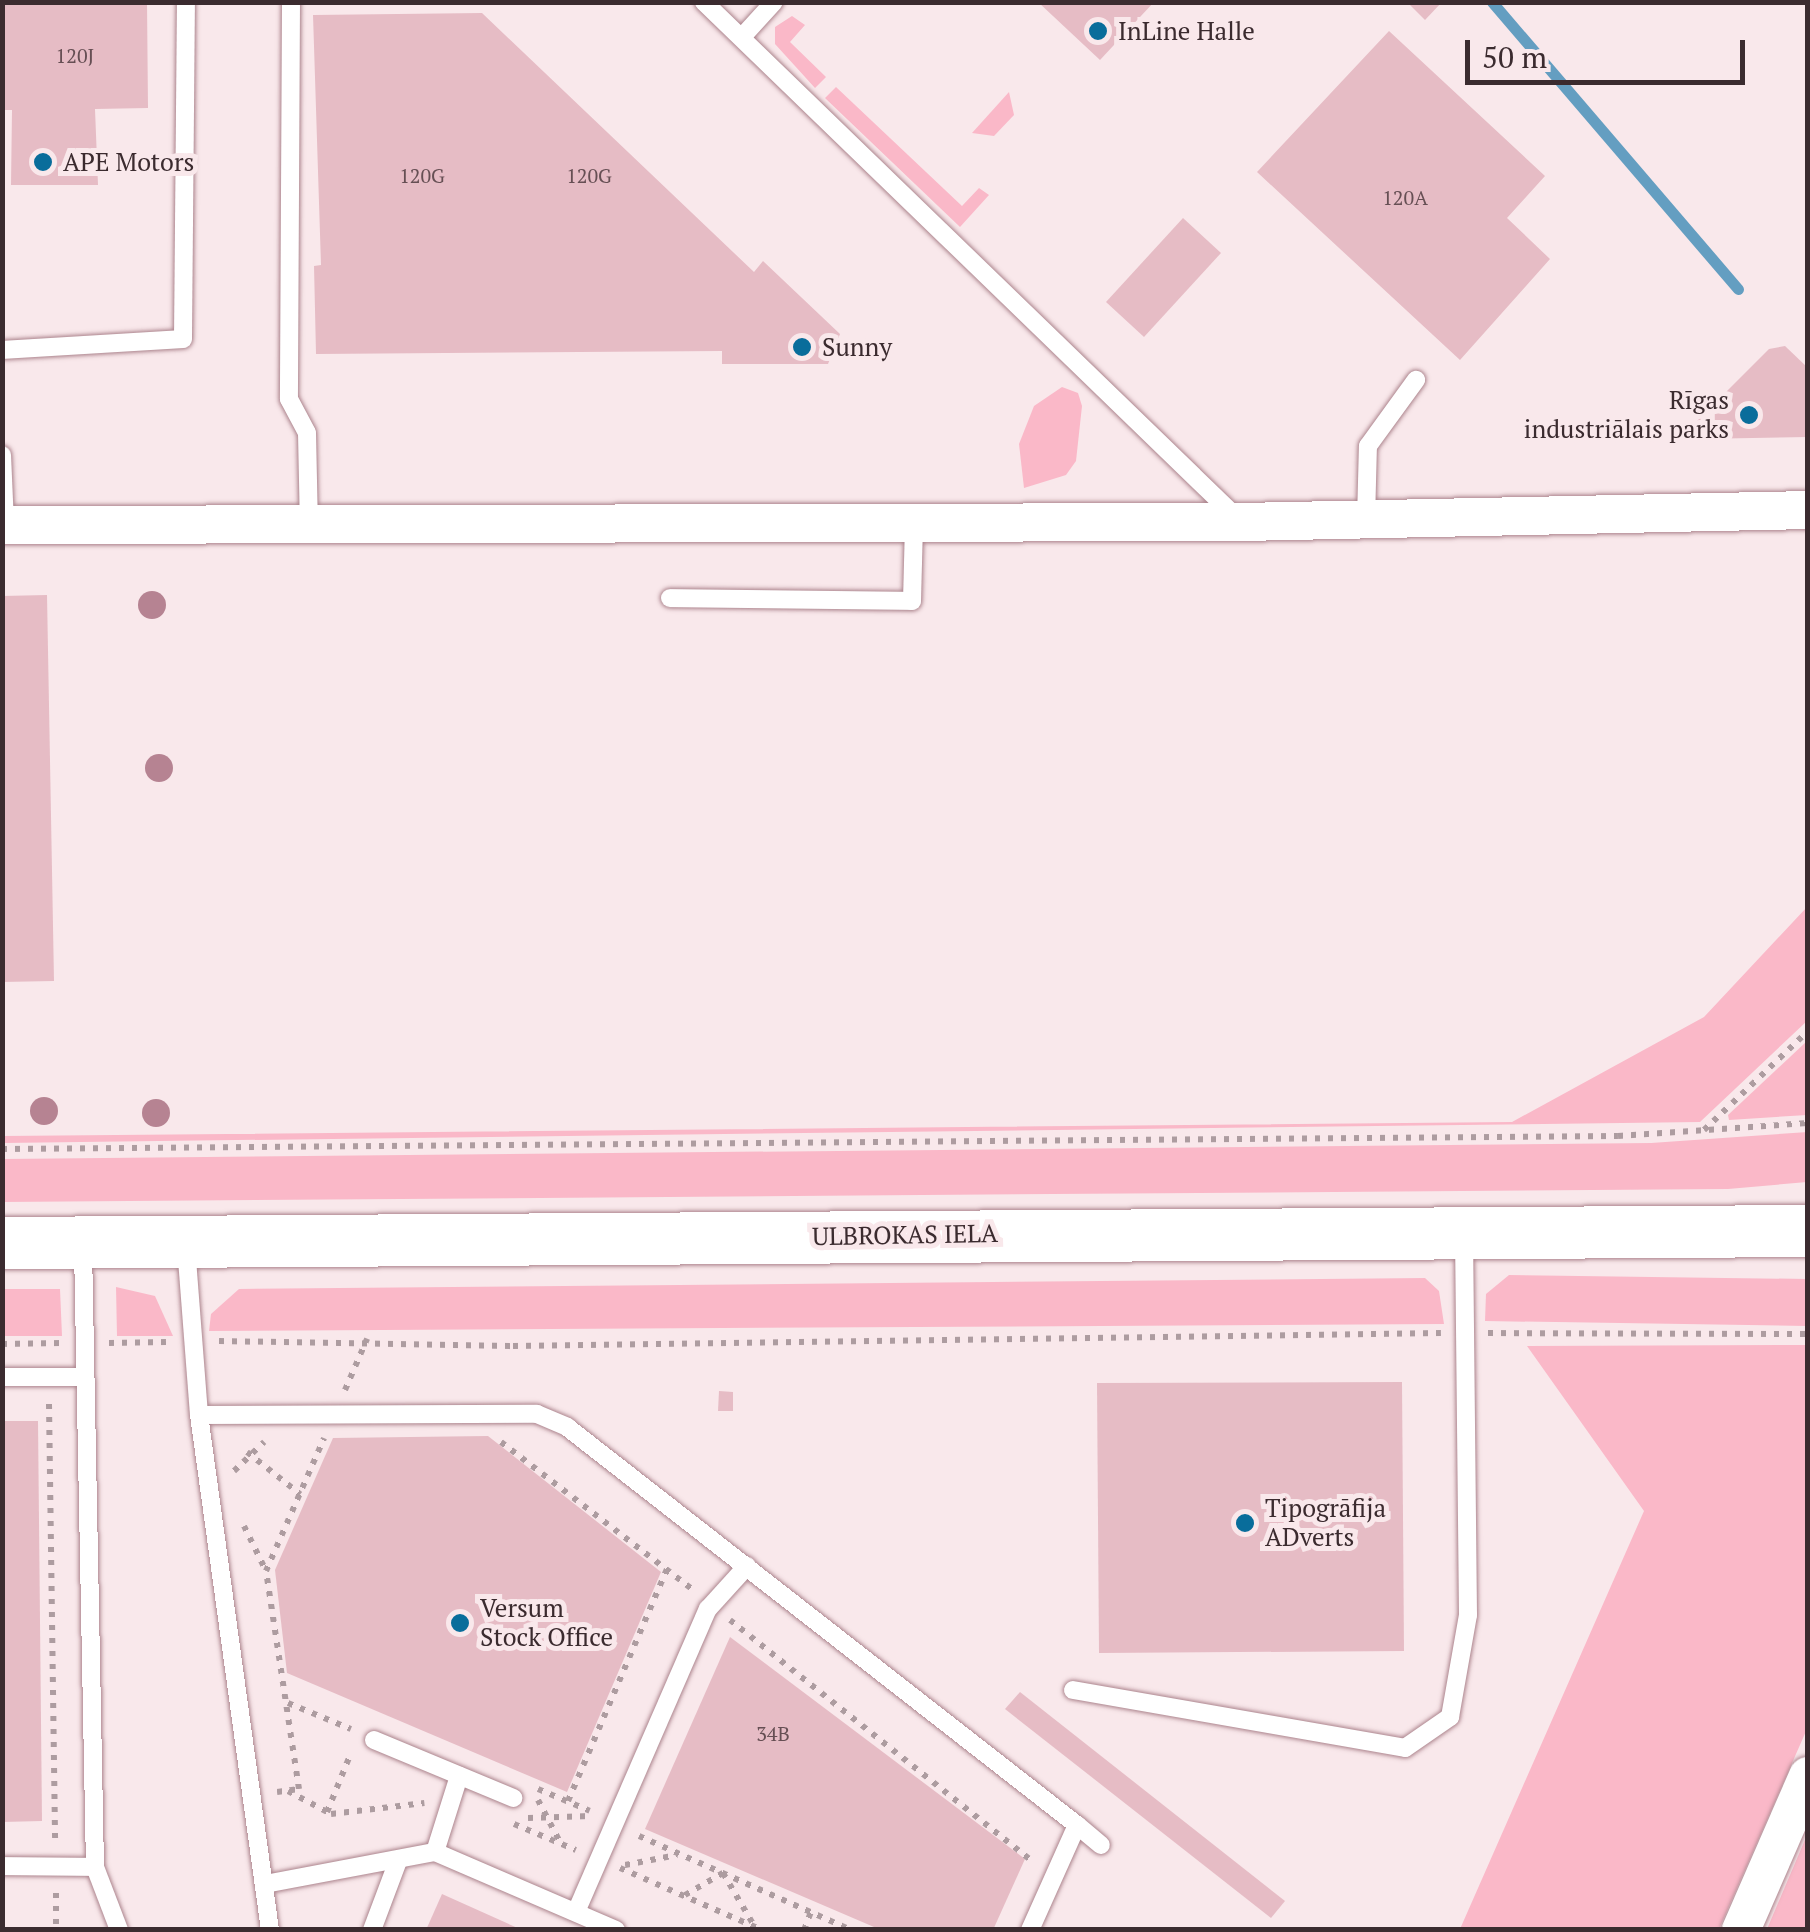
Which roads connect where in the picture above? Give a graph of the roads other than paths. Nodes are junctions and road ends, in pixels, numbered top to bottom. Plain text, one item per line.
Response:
1 (186, 2) edge
2 (290, 2) edge
3 (704, 2) edge
4 (774, 2) edge
5 (742, 37) junction
6 (2, 350) edge
7 (1416, 380) dead end
8 (2, 454) edge
9 (1808, 510) edge
10 (1366, 520) junction
11 (1242, 522) junction
12 (914, 523) junction
13 (4, 525) edge
14 (308, 525) junction
15 (670, 598) dead end
16 (1464, 1230) junction
17 (1808, 1231) edge
18 (186, 1241) junction
19 (2, 1243) edge
20 (83, 1243) junction
21 (85, 1377) junction
22 (2, 1378) edge
23 (199, 1416) junction
24 (747, 1566) junction
25 (1073, 1690) dead end
26 (366, 1736) road end
27 (459, 1776) junction
28 (1808, 1776) edge
29 (513, 1798) dead end
30 (1077, 1825) junction
31 (1101, 1845) dead end
32 (434, 1852) junction
33 (398, 1861) junction
34 (2, 1866) edge
35 (95, 1867) junction
36 (264, 1884) junction
37 (576, 1912) junction
38 (119, 1930) edge
39 (270, 1930) edge
40 (372, 1930) edge
41 (616, 1930) edge
42 (1030, 1930) edge
43 (1741, 1930) edge

1 - 6 lane
2 - 14 lane
3 - 5 lane
4 - 5 lane
5 - 11 lane
7 - 10 lane
8 - 13 lane
9 - 10 street
10 - 11 street
11 - 12 street
12 - 14 street
12 - 15 lane
13 - 14 street
16 - 17 main road, ULBROKAS IELA
16 - 18 main road, ULBROKAS IELA
16 - 25 lane
18 - 20 main road, ULBROKAS IELA
18 - 23 lane
19 - 20 main road, ULBROKAS IELA
20 - 21 lane
21 - 22 lane
21 - 35 lane
23 - 24 lane
23 - 36 lane
24 - 30 lane
24 - 37 lane
26 - 27 lane
27 - 29 lane
27 - 32 lane
28 - 43 street
30 - 31 lane
30 - 42 lane
32 - 33 lane
32 - 37 lane
33 - 36 lane
33 - 40 lane
34 - 35 lane
35 - 38 lane
36 - 39 lane
37 - 41 lane

